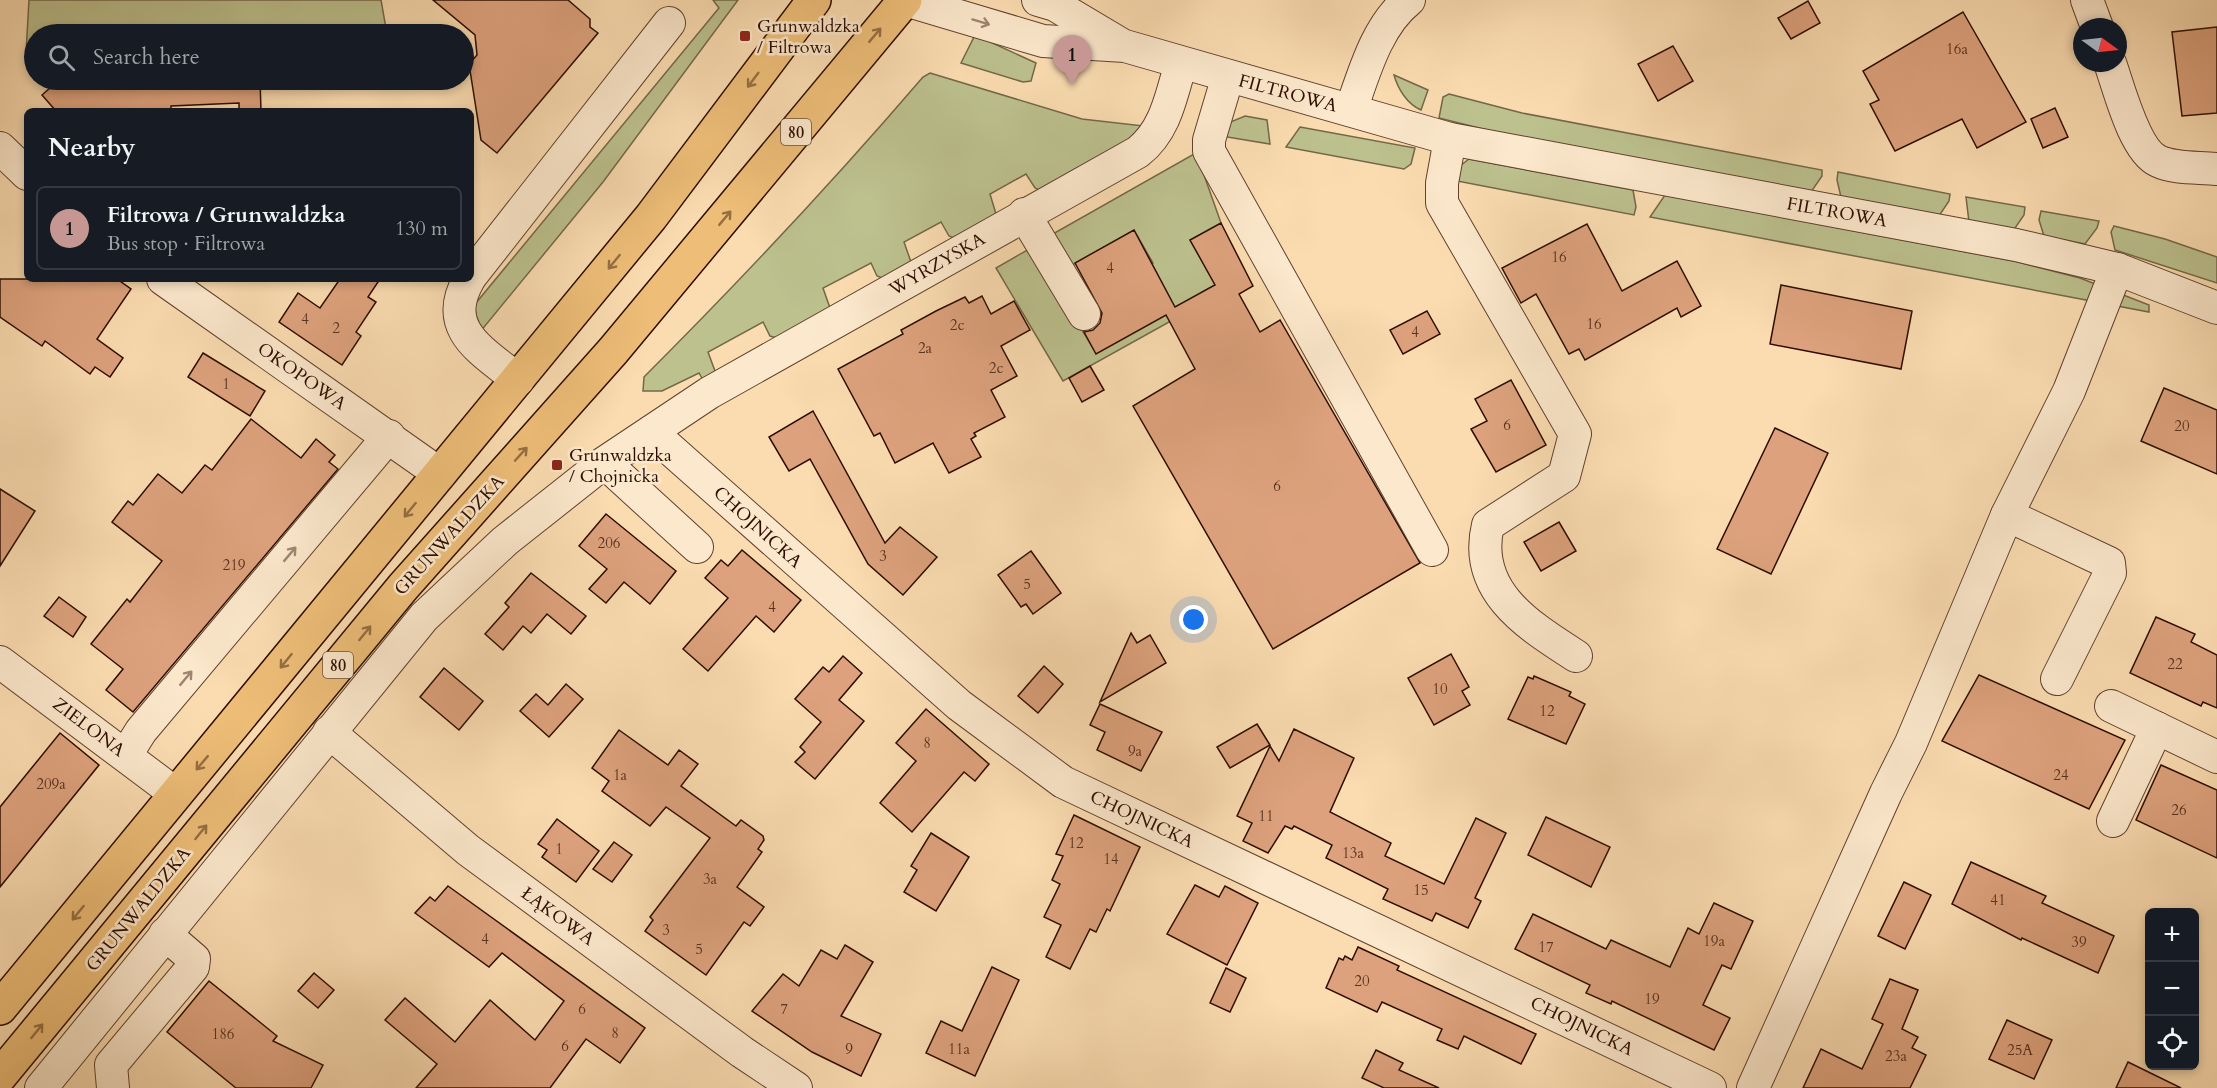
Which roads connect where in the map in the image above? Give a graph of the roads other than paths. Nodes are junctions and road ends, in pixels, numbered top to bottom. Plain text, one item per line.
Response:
1 (814, 0) edge
2 (905, 0) edge
3 (1409, 0) edge
4 (2087, 0) edge
5 (1048, 2) edge
6 (2094, 18) edge
7 (669, 23) dead end
8 (1125, 46) junction
9 (1181, 63) junction
10 (2113, 72) edge
11 (1228, 76) junction
12 (1351, 110) junction
13 (1450, 139) junction
14 (0, 148) edge
15 (2217, 170) edge
16 (24, 171) edge
17 (1024, 214) junction
18 (2117, 269) junction
19 (474, 273) edge
20 (167, 282) edge
21 (468, 282) edge
22 (2217, 308) edge
23 (1084, 314) dead end
24 (518, 380) junction
25 (651, 432) junction
26 (389, 436) junction
27 (605, 463) junction
28 (440, 474) junction
29 (2007, 515) junction
30 (697, 547) dead end
31 (1432, 550) dead end
32 (1576, 656) dead end
33 (0, 662) edge
34 (2057, 679) dead end
35 (2111, 706) dead end
36 (2157, 728) junction
37 (329, 732) junction
38 (126, 754) junction
39 (2217, 757) edge
40 (176, 794) junction
41 (2113, 821) dead end
42 (165, 934) junction
43 (2, 1003) edge
44 (0, 1076) edge
45 (41, 1088) edge
46 (113, 1088) edge
47 (796, 1088) edge
48 (1710, 1088) edge
49 (1753, 1088) edge

1 -> 24 main road, 80
2 -> 8 street, FILTROWA
44 -> 2 main road, GRUNWALDZKA / 80
3 - 12 street
4 - 6 street
5 - 8 street, FILTROWA
7 - 19 street
8 - 9 street, FILTROWA
9 - 11 street, FILTROWA
9 - 17 street, WYRZYSKA
10 - 15 street
11 - 12 street, FILTROWA
11 - 31 street
12 - 13 street, FILTROWA
13 - 18 street, FILTROWA
13 - 32 street
14 - 16 street
17 - 23 street
17 - 25 street, WYRZYSKA
18 - 22 street, FILTROWA
18 - 29 street
20 - 26 street, OKOPOWA
21 - 24 street
24 - 28 main road, 80
25 - 27 street, WYRZYSKA
25 - 48 street, CHOJNICKA
26 - 28 street, OKOPOWA
38 -> 26 street
27 - 30 street
27 - 37 street, WYRZYSKA
28 -> 40 main road, 80
29 - 34 street
29 - 49 street
33 - 38 street, ZIELONA
35 - 36 street
36 - 39 street
36 - 41 street
37 - 42 street, WYRZYSKA
37 - 47 street, ŁĄKOWA
38 - 40 street, ZIELONA
40 -> 43 main road, 80
42 - 45 street, WYRZYSKA
42 - 46 street

